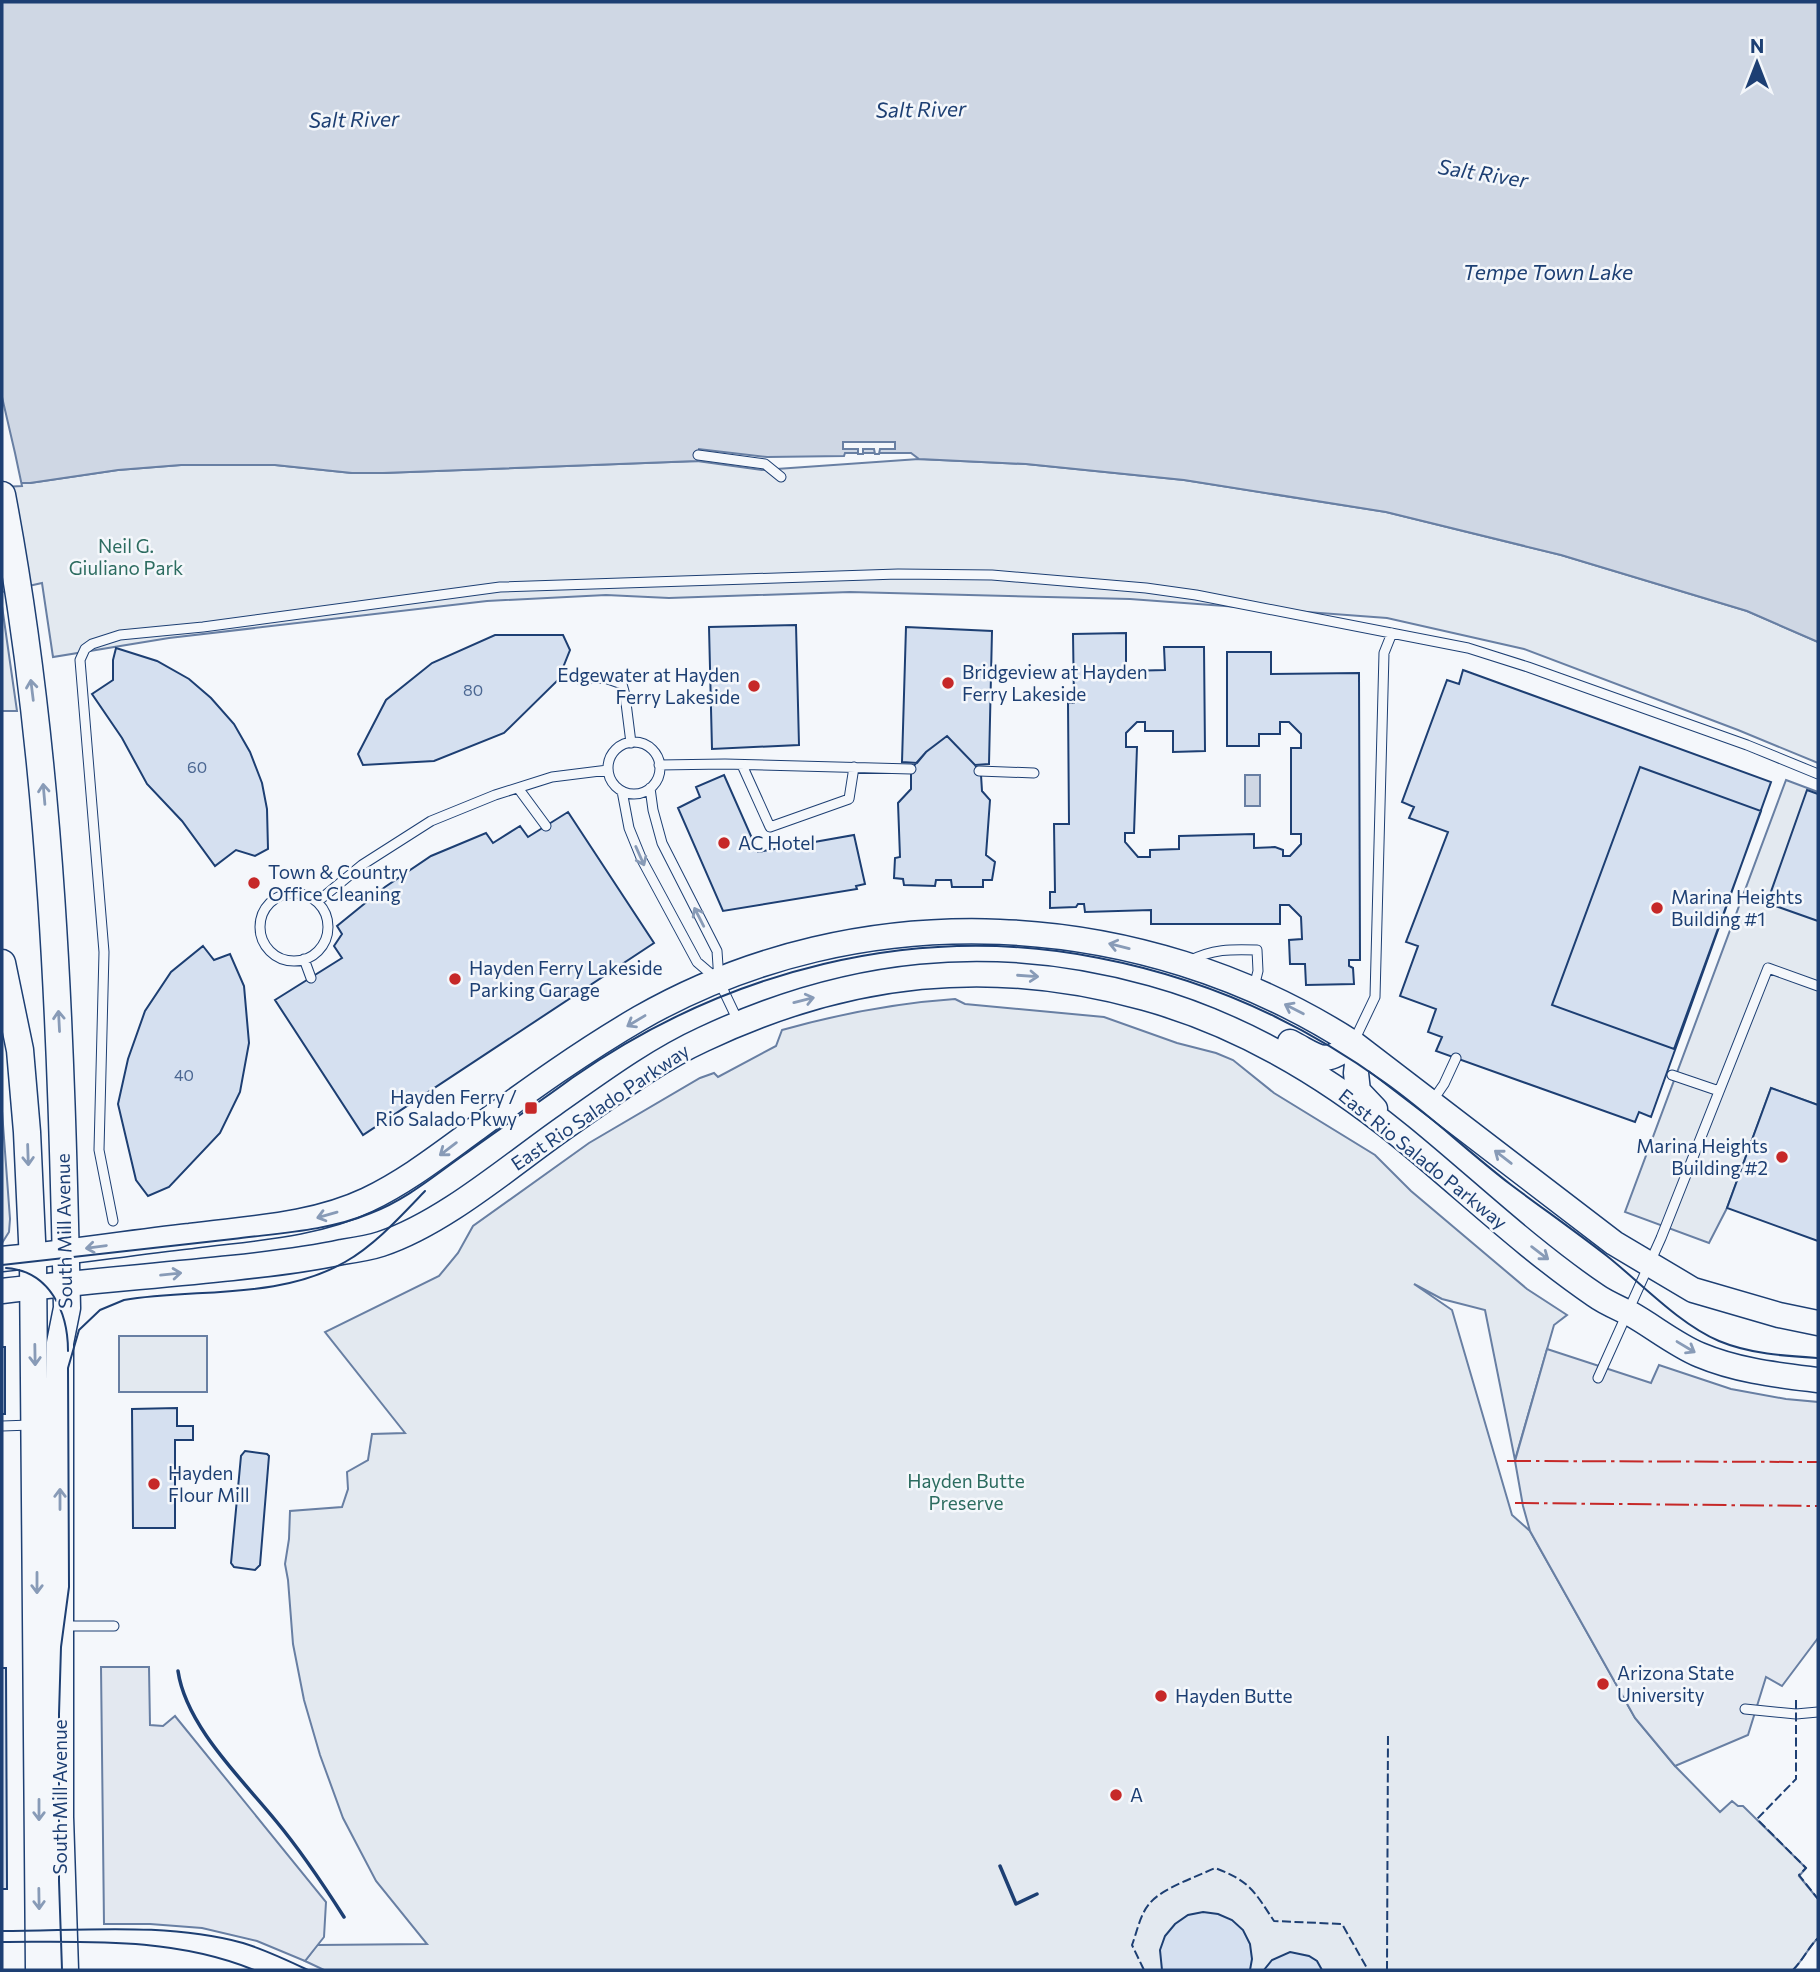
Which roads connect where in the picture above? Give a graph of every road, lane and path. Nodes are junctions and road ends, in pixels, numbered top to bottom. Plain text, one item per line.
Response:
1 (698, 455) dead end
2 (781, 477) dead end
3 (2, 495) edge
4 (1392, 633) junction
5 (579, 679) dead end
6 (631, 743) junction
7 (659, 765) junction
8 (742, 765) junction
9 (854, 767) junction
10 (911, 769) dead end
11 (608, 770) junction
12 (979, 771) dead end
13 (1034, 773) dead end
14 (1818, 774) edge
15 (518, 788) junction
16 (650, 788) junction
17 (622, 791) junction
18 (546, 826) dead end
19 (317, 902) junction
20 (304, 959) junction
21 (1185, 962) junction
22 (2, 964) edge
23 (311, 978) dead end
24 (719, 981) junction
25 (1818, 986) edge
26 (1253, 989) junction
27 (1199, 1014) junction
28 (740, 1024) junction
29 (1353, 1043) junction
30 (1456, 1058) dead end
31 (1672, 1074) dead end
32 (1719, 1091) junction
33 (1432, 1102) junction
34 (1397, 1133) junction
35 (113, 1221) dead end
36 (66, 1252) junction
37 (33, 1256) junction
38 (2, 1259) edge
39 (1648, 1264) junction
40 (67, 1285) junction
41 (34, 1287) junction
42 (2, 1291) edge
43 (1628, 1312) junction
44 (1818, 1323) edge
45 (1598, 1378) dead end
46 (1818, 1380) edge
47 (36, 1425) junction
48 (2, 1426) edge
49 (59, 1626) junction
50 (114, 1626) dead end
51 (1745, 1709) dead end
52 (1818, 1712) edge
53 (39, 1970) edge
54 (65, 1970) edge

1 - 2 lane
36 -> 3 main road, South Mill Avenue
4 - 14 lane
4 - 29 lane
4 - 35 lane
5 - 6 lane
6 - 7 lane
6 - 11 lane
7 - 8 lane
7 - 16 lane
8 - 9 lane
8 - 9 lane
9 - 10 lane
11 - 15 lane
11 - 17 lane
12 - 13 lane
15 - 18 lane
15 - 19 lane
16 - 17 lane
24 -> 16 lane
17 -> 24 lane
19 - 20 lane
19 - 20 lane
20 - 23 lane
21 -> 24 main road
21 - 26 main road
21 - 26 lane
22 -> 37 main road, South Mill Avenue
24 - 28 lane
24 -> 36 main road
25 - 32 lane
29 -> 26 main road
28 -> 27 main road, East Rio Salado Parkway
27 - 29 main road
27 - 34 main road, East Rio Salado Parkway
40 -> 28 main road, East Rio Salado Parkway
29 - 33 main road
29 - 34 main road
30 - 33 lane
31 - 32 lane
32 - 39 lane
39 -> 33 main road
34 -> 43 main road, East Rio Salado Parkway
36 - 37 main road
36 - 40 main road, South Mill Avenue
37 - 38 main road
37 - 41 main road, South Mill Avenue
39 - 43 lane
39 - 44 main road
40 - 41 main road, East Rio Salado Parkway
49 -> 40 main road, South Mill Avenue
41 - 42 main road, East Rio Salado Parkway
41 -> 47 main road, South Mill Avenue
43 - 45 lane
43 -> 46 main road, East Rio Salado Parkway
47 - 48 lane
47 -> 53 main road, South Mill Avenue
49 - 50 lane
49 - 54 main road, South Mill Avenue
51 - 52 lane

